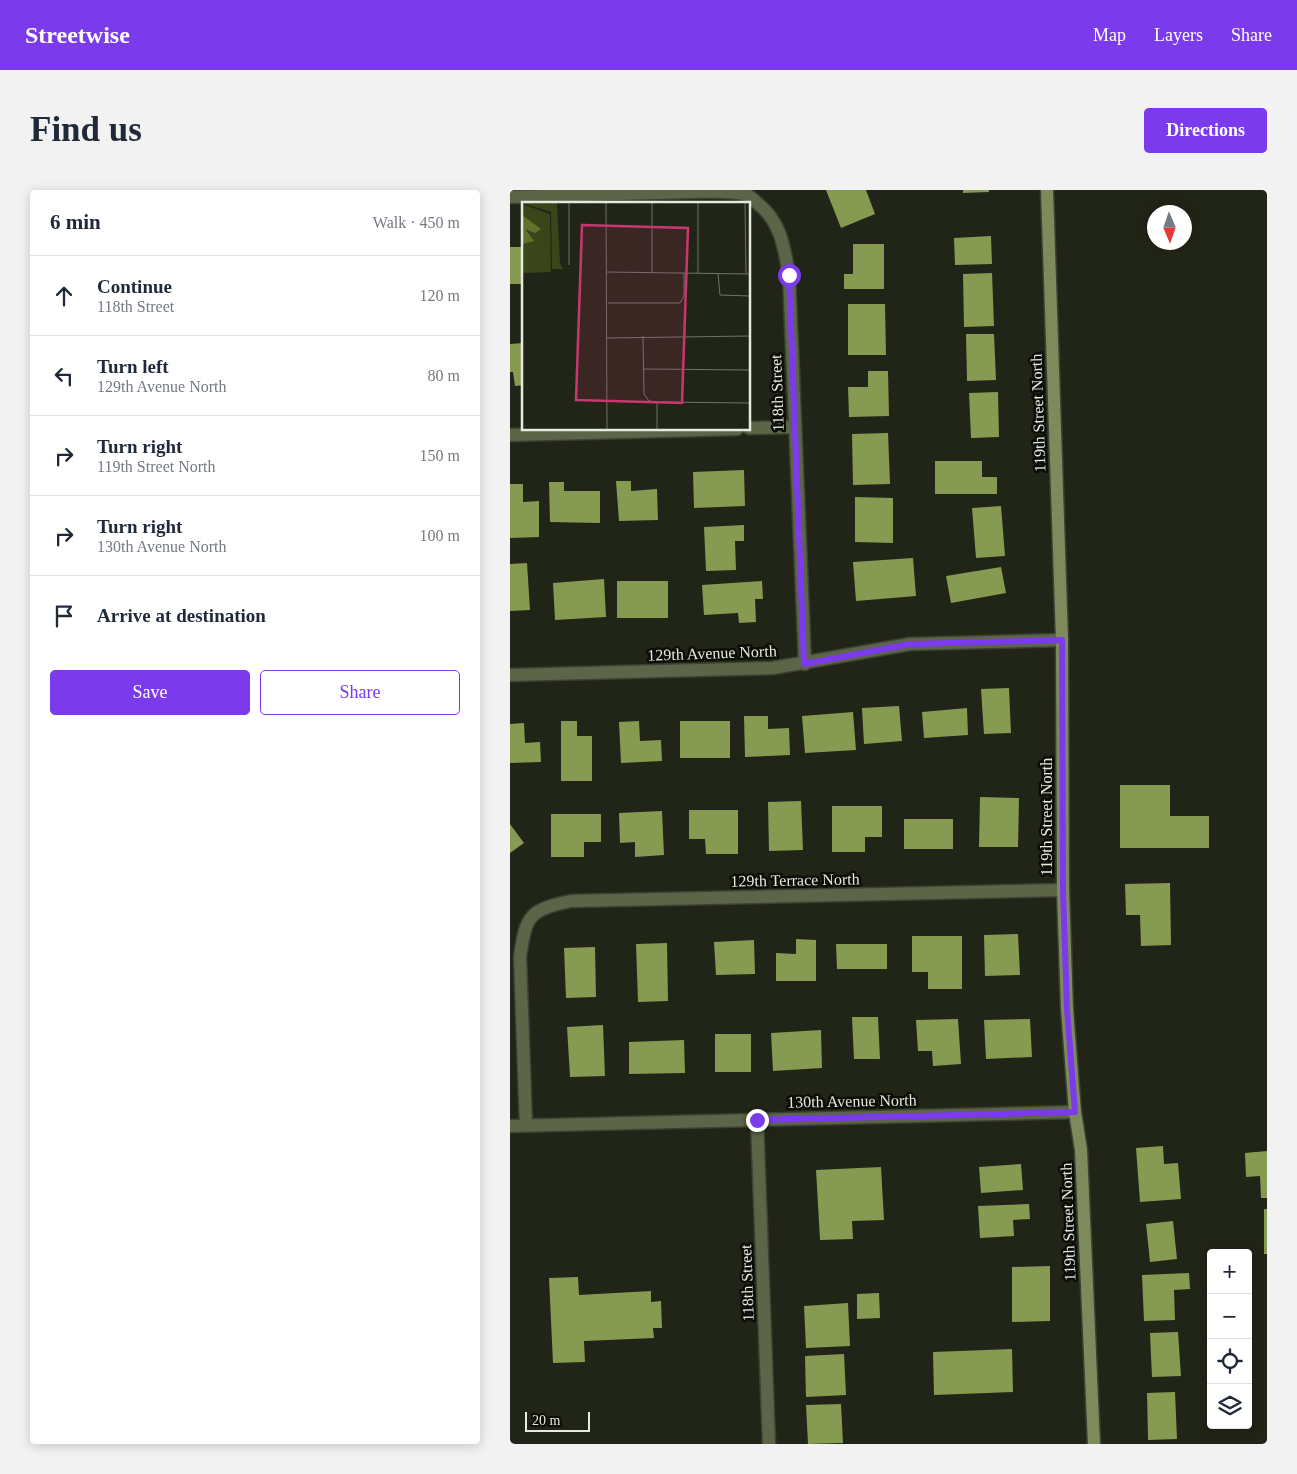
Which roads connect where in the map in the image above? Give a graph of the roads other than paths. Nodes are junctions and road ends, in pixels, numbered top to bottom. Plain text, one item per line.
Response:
1 (1047, 190) edge
2 (689, 191) edge
3 (510, 197) edge
4 (794, 427) junction
5 (750, 428) edge
6 (699, 430) edge
7 (510, 435) edge
8 (1062, 640) junction
9 (804, 664) junction
10 (510, 675) edge
11 (1063, 890) junction
12 (1075, 1112) junction
13 (757, 1120) junction
14 (526, 1125) junction
15 (510, 1126) edge
16 (770, 1444) edge
17 (1094, 1444) edge

1 - 8 street, 119th Street North
2 - 3 street, 118th Street
2 - 4 street, 118th Street
4 - 5 street
4 - 9 street, 118th Street
6 - 7 street
8 - 9 street, 129th Avenue North
8 - 11 street, 119th Street North
9 - 10 street, 129th Avenue North
11 - 12 street, 119th Street North
11 - 14 street, 129th Terrace North
12 - 13 street, 130th Avenue North
12 - 17 street, 119th Street North
13 - 14 street, 130th Avenue North
13 - 16 street, 118th Street
14 - 15 street, 130th Avenue North

